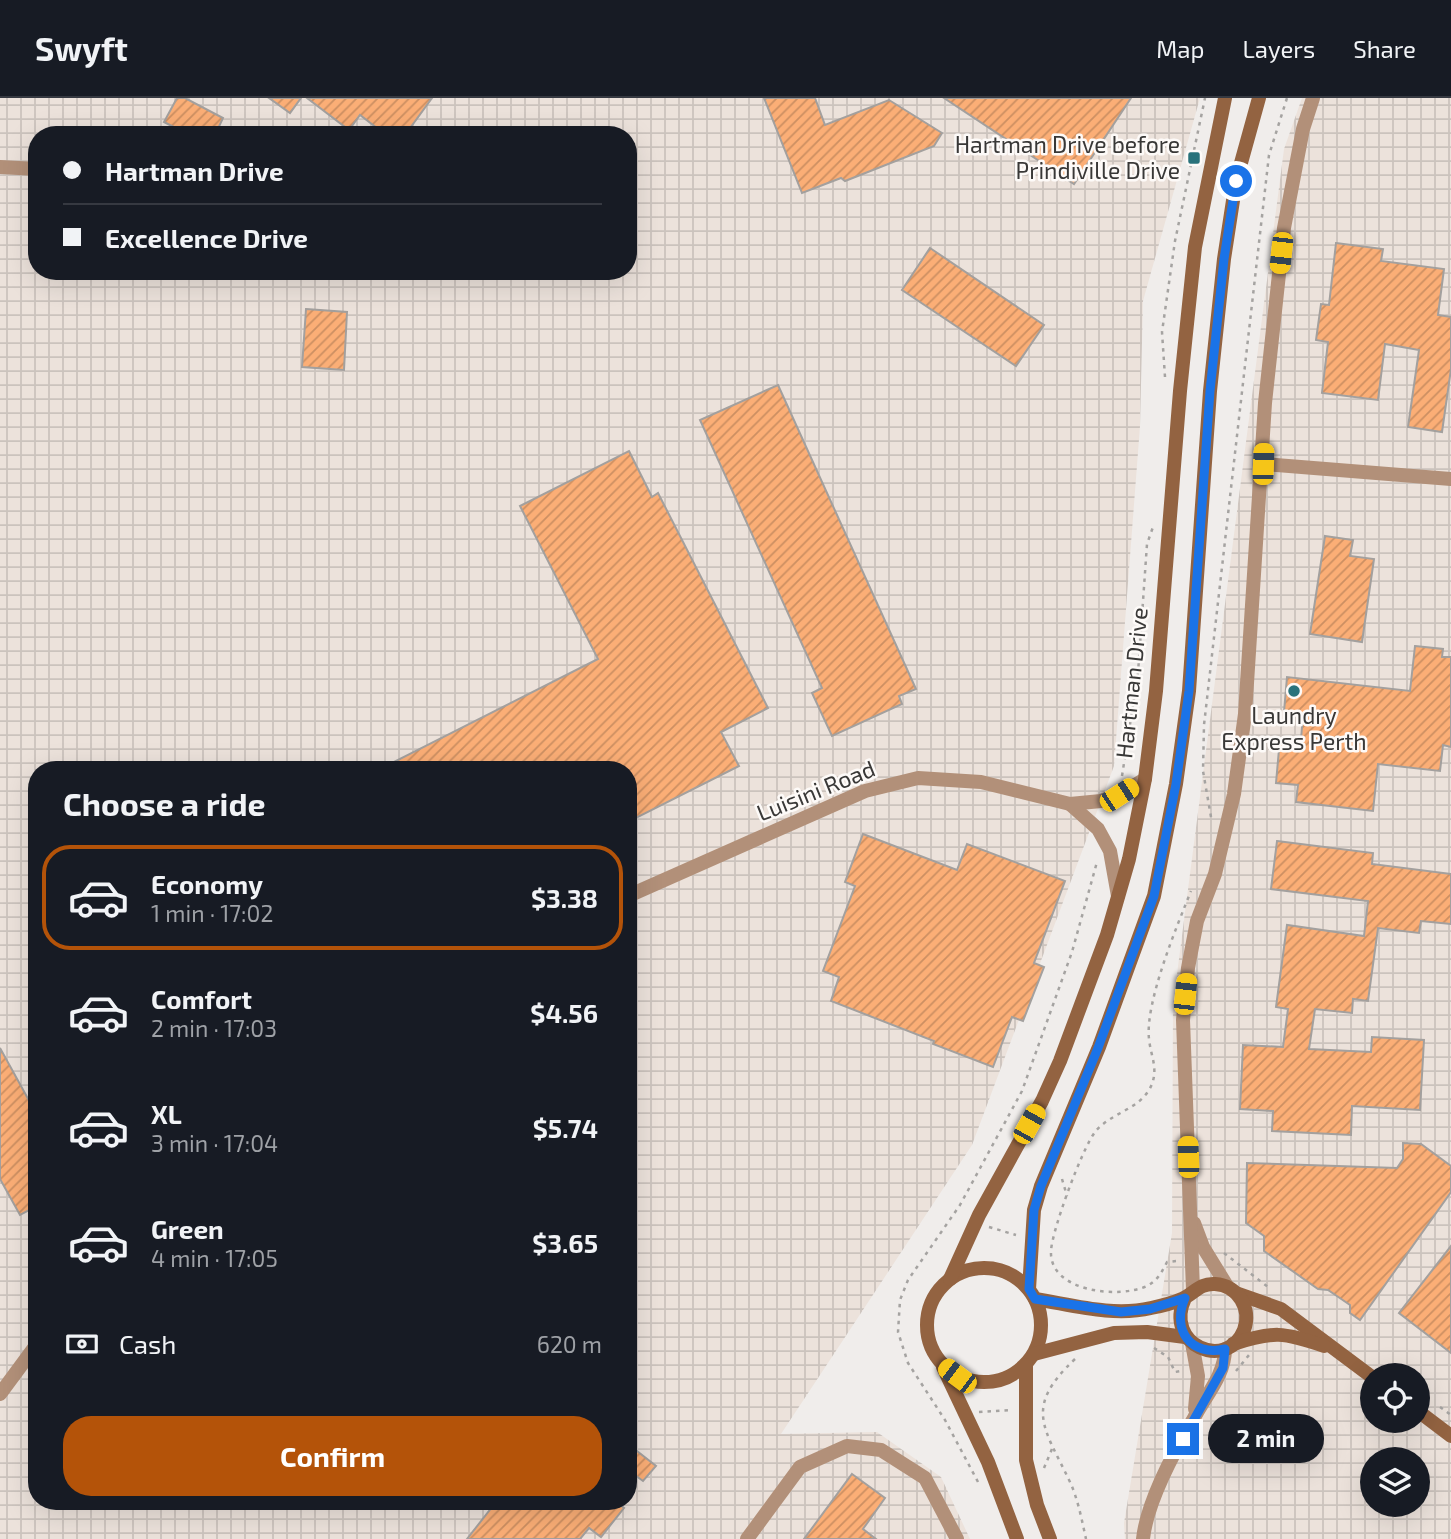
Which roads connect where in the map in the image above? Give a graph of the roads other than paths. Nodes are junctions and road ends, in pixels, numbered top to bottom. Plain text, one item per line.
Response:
1 (1225, 98) edge
2 (1259, 98) edge
3 (1313, 98) edge
4 (0, 167) edge
5 (28, 169) edge
6 (1263, 464) junction
7 (1451, 479) edge
8 (1145, 779) junction
9 (1070, 804) junction
10 (637, 892) edge
11 (1118, 897) junction
12 (1190, 1212) junction
13 (950, 1279) junction
14 (1231, 1290) junction
15 (1032, 1294) junction
16 (1189, 1294) junction
17 (1189, 1340) junction
18 (1229, 1347) junction
19 (1335, 1350) junction
20 (28, 1356) edge
21 (1030, 1359) junction
22 (942, 1364) junction
23 (1360, 1368) edge
24 (0, 1394) edge
25 (1194, 1417) junction
26 (1430, 1420) edge
27 (1451, 1436) edge
28 (747, 1539) edge
29 (957, 1539) edge
30 (1017, 1539) edge
31 (1050, 1539) edge
32 (1143, 1539) edge

1 - 8 main road, Hartman Drive
2 - 15 main road
3 - 6 street
4 - 5 street
6 - 7 street
6 - 12 street
8 - 9 street, Luisini Road
8 - 11 main road, Hartman Drive
9 - 10 street, Luisini Road
9 - 11 street, Luisini Road
11 - 13 main road, Hartman Drive
12 - 14 street
12 - 16 street
13 - 15 main road
13 - 22 main road
14 - 16 main road
14 - 18 main road
14 - 19 main road
15 - 16 main road
15 - 21 main road
16 - 17 main road
17 - 18 main road
17 - 21 main road
17 - 25 street
18 - 19 main road
18 - 25 street
19 - 23 main road
20 - 24 street
21 - 22 main road
21 - 31 main road
22 - 30 main road
25 - 32 street
26 - 27 main road
28 - 29 street

